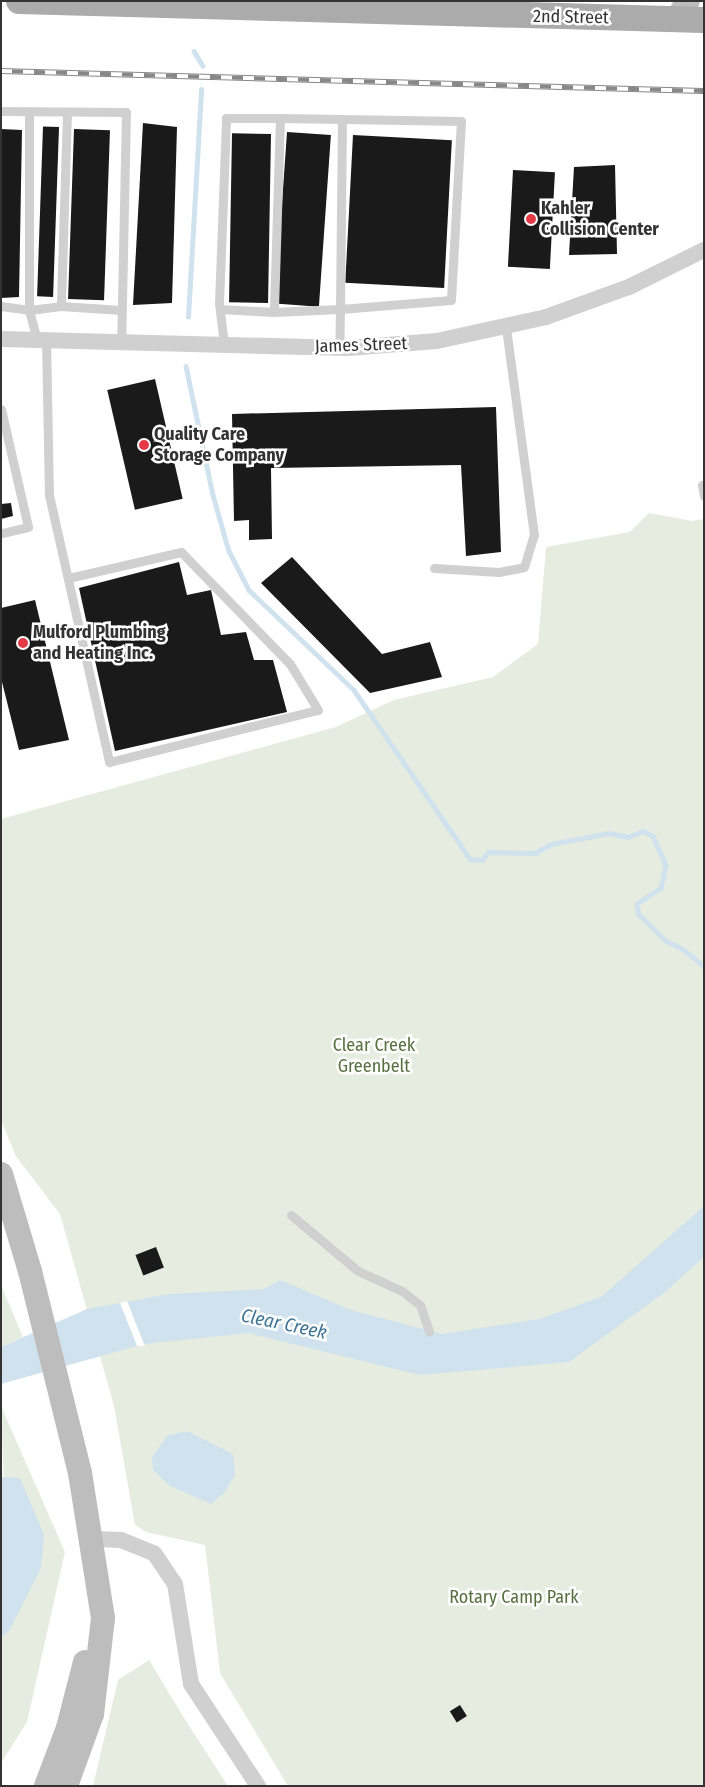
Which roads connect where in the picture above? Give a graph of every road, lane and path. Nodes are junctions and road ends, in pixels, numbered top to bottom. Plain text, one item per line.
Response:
1 (19, 1) edge
2 (318, 5) edge
3 (679, 7) edge
4 (560, 9) edge
5 (704, 20) edge
6 (1, 111) edge
7 (29, 111) junction
8 (67, 112) junction
9 (280, 118) junction
10 (342, 119) junction
11 (704, 250) edge
12 (1, 306) edge
13 (61, 306) junction
14 (220, 309) junction
15 (340, 309) junction
16 (29, 310) junction
17 (121, 310) junction
18 (274, 312) junction
19 (506, 327) junction
20 (1, 339) edge
21 (42, 340) junction
22 (121, 342) junction
23 (224, 344) junction
24 (339, 348) junction
25 (1, 409) edge
26 (702, 485) dead end
27 (704, 496) edge
28 (1, 533) edge
29 (434, 568) dead end
30 (68, 578) junction
31 (1, 1174) edge
32 (291, 1215) dead end
33 (429, 1331) dead end
34 (93, 1538) junction
35 (46, 1786) edge
36 (66, 1786) edge
37 (258, 1786) edge

1 - 2 main road, 2nd Street
2 - 4 main road, 2nd Street
3 - 4 main road, 2nd Street
3 - 5 main road, 2nd Street
6 - 7 lane
7 - 8 lane
7 - 16 lane
8 - 13 lane
8 - 17 lane
9 - 10 lane
9 - 14 lane
9 - 18 lane
10 - 15 lane
10 - 15 lane
11 - 19 street, James Street
12 - 16 lane
13 - 16 lane
13 - 17 lane
14 - 18 lane
14 - 23 lane
15 - 18 lane
15 - 24 lane
16 - 21 lane
17 - 22 lane
19 - 24 street, James Street
19 - 29 lane
20 - 21 street, James Street
21 - 22 street, James Street
21 - 30 lane
22 - 23 street, James Street
23 - 24 street, James Street
25 - 28 lane
26 - 27 lane
30 - 30 lane
31 - 34 street
32 - 33 lane
34 - 35 street
34 - 36 street
34 - 37 street

